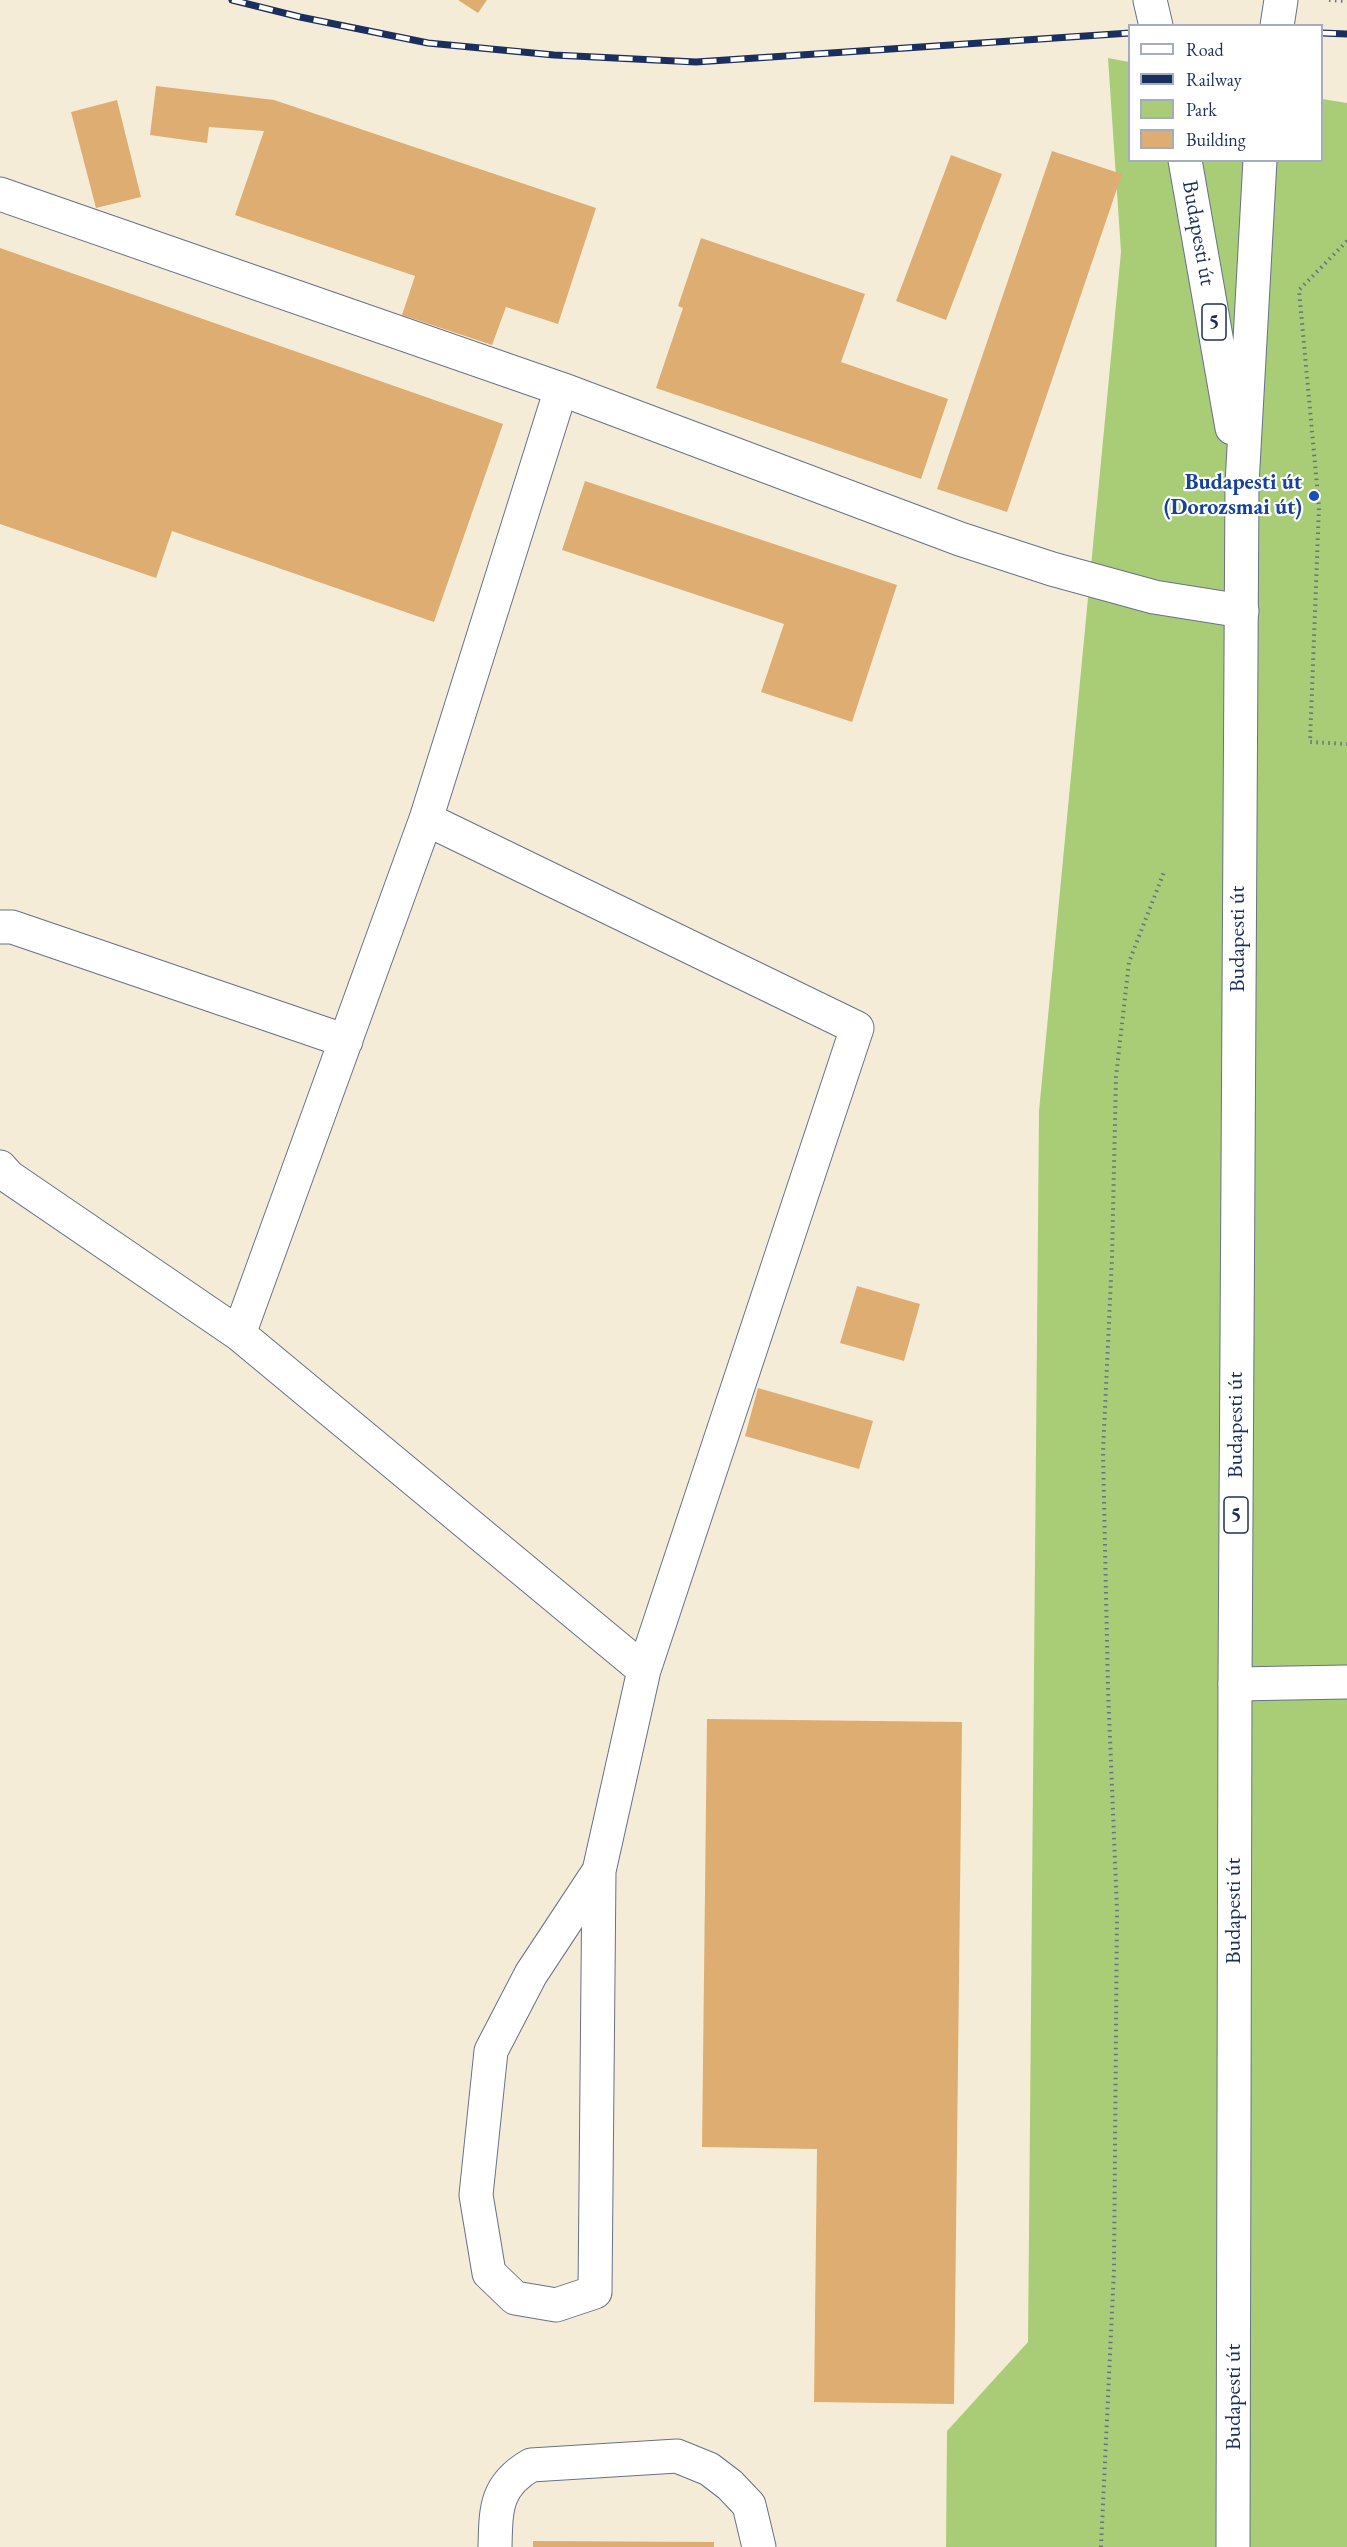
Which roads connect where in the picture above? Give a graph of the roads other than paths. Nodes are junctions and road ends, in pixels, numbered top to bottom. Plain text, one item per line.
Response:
1 (1150, 0) edge
2 (1260, 0) edge
3 (1281, 0) edge
4 (1156, 24) edge
5 (1262, 24) edge
6 (1277, 24) edge
7 (1185, 162) edge
8 (1260, 162) edge
9 (0, 194) edge
10 (561, 389) junction
11 (1242, 484) junction
12 (1242, 611) junction
13 (426, 819) junction
14 (0, 927) edge
15 (345, 1041) junction
16 (0, 1167) edge
17 (239, 1334) junction
18 (644, 1670) junction
19 (1347, 1682) edge
20 (1235, 1684) junction
21 (599, 1871) junction
22 (495, 2547) edge
23 (759, 2547) edge
24 (1233, 2547) edge

1 - 4 main road
2 - 5 main road
3 - 6 main road
7 - 11 main road, Budapesti út / 5
8 - 11 main road, Budapesti út / 5
9 - 10 main road
10 - 12 main road
10 - 13 main road
11 - 12 main road, Budapesti út / 5
12 - 20 main road, Budapesti út / 5
13 - 15 main road
13 - 18 main road
14 - 15 main road
15 - 17 main road
16 - 17 main road
17 - 18 main road
18 - 21 main road
19 - 20 main road
20 - 24 main road, Budapesti út / 5
21 - 21 main road
22 - 23 main road

